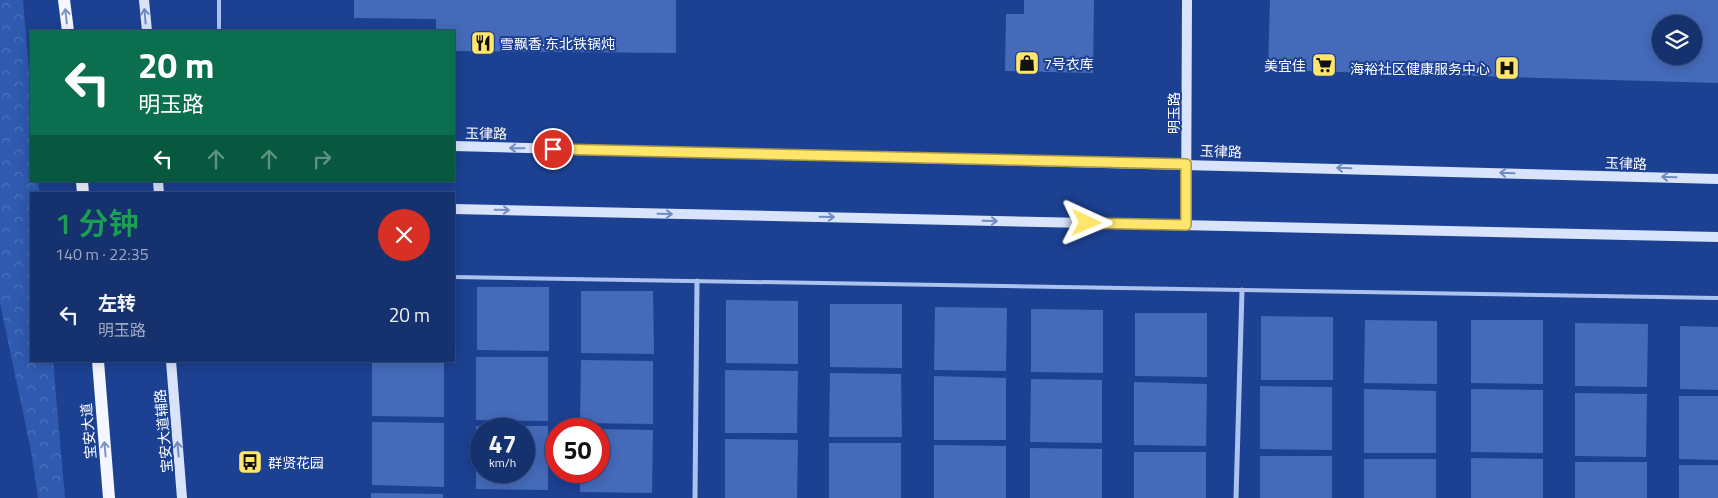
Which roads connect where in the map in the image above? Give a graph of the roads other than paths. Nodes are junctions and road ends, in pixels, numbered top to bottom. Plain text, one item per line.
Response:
1 (64, 0) edge
2 (144, 0) edge
3 (219, 0) edge
4 (1187, 0) edge
5 (68, 30) edge
6 (147, 30) edge
7 (219, 30) edge
8 (455, 146) edge
9 (1186, 164) junction
10 (1718, 179) edge
11 (455, 209) edge
12 (1186, 225) junction
13 (1718, 237) edge
14 (455, 277) edge
15 (697, 281) junction
16 (1242, 290) junction
17 (1718, 298) edge
18 (98, 362) edge
19 (171, 362) edge
20 (109, 498) edge
21 (182, 498) edge
22 (695, 498) edge
23 (1236, 498) edge

5 -> 1 main road
6 -> 2 main road
3 - 7 lane
4 - 9 main road, 明玉路
9 -> 8 main road, 玉律路
10 -> 9 main road, 玉律路
9 - 12 main road, 明玉路
11 -> 12 main road
12 - 13 main road
14 - 15 lane
15 - 16 lane
15 - 22 street
16 - 17 lane
16 - 23 street
20 -> 18 main road, 宝安大道
21 -> 19 main road, 宝安大道辅路

